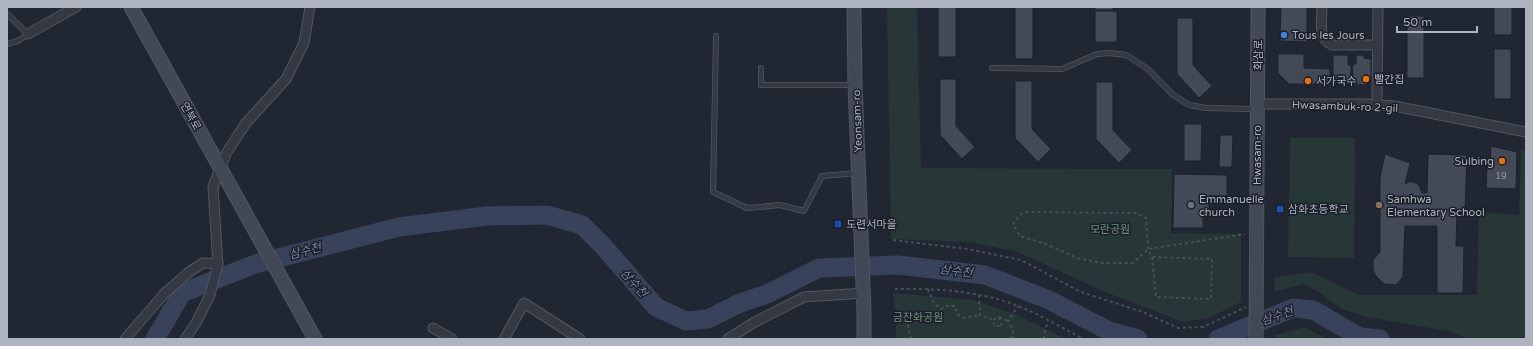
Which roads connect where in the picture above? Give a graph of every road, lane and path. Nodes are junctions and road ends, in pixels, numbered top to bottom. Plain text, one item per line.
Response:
1 (76, 7) edge
2 (130, 7) edge
3 (310, 7) edge
4 (854, 7) edge
5 (1258, 7) edge
6 (1322, 7) edge
7 (1378, 7) edge
8 (7, 14) edge
9 (28, 34) junction
10 (716, 36) dead end
11 (7, 44) edge
12 (1378, 45) junction
13 (761, 68) dead end
14 (992, 68) dead end
15 (856, 85) junction
16 (1377, 104) junction
17 (1257, 106) junction
18 (1526, 132) edge
19 (220, 168) junction
20 (859, 173) junction
21 (1256, 233) junction
22 (893, 240) dead end
23 (1148, 249) junction
24 (1152, 258) junction
25 (218, 264) junction
26 (928, 288) junction
27 (863, 289) junction
28 (895, 289) dead end
29 (979, 295) junction
30 (1256, 302) junction
31 (1018, 306) junction
32 (941, 309) junction
33 (980, 315) junction
34 (999, 317) junction
35 (993, 320) junction
36 (1008, 321) junction
37 (1048, 321) junction
38 (433, 328) dead end
39 (125, 339) edge
40 (184, 339) edge
41 (315, 339) edge
42 (452, 339) edge
43 (504, 339) edge
44 (580, 339) edge
45 (728, 339) edge
46 (864, 339) edge
47 (912, 339) edge
48 (1011, 339) edge
49 (1044, 339) edge
50 (1083, 339) edge
51 (1256, 339) edge

1 - 9 street
2 - 19 main road, 연북로
3 - 19 street
4 - 15 main road, Yeonsam-ro
5 - 17 main road, 화삼로
6 - 12 street
7 - 12 street
8 - 9 lane
9 - 11 lane
10 - 20 lane
12 - 16 street
13 - 15 lane
14 - 17 lane
15 - 20 main road, Yeonsam-ro
16 - 17 street, Hwasambuk-ro 2-gil
16 - 18 street, Hwasambuk-ro 2-gil
17 - 21 main road, Hwasam-ro
19 - 25 street
19 - 41 main road, 연북로
20 - 27 main road, Yeonsam-ro
21 - 23 path
21 - 30 main road, Hwasam-ro
22 - 30 path
23 - 23 path
23 - 24 path
24 - 24 path
25 - 39 street
25 - 40 street
26 - 28 path
26 - 29 path
26 - 32 path
27 - 45 street
27 - 46 main road
29 - 31 path
29 - 33 path
30 - 51 main road, Hwasam-ro
31 - 36 path
31 - 37 path
32 - 33 path
32 - 47 path
33 - 35 path
34 - 35 path
34 - 35 path
34 - 36 path
36 - 48 path
37 - 49 path
37 - 50 path
38 - 42 street
43 - 44 street

